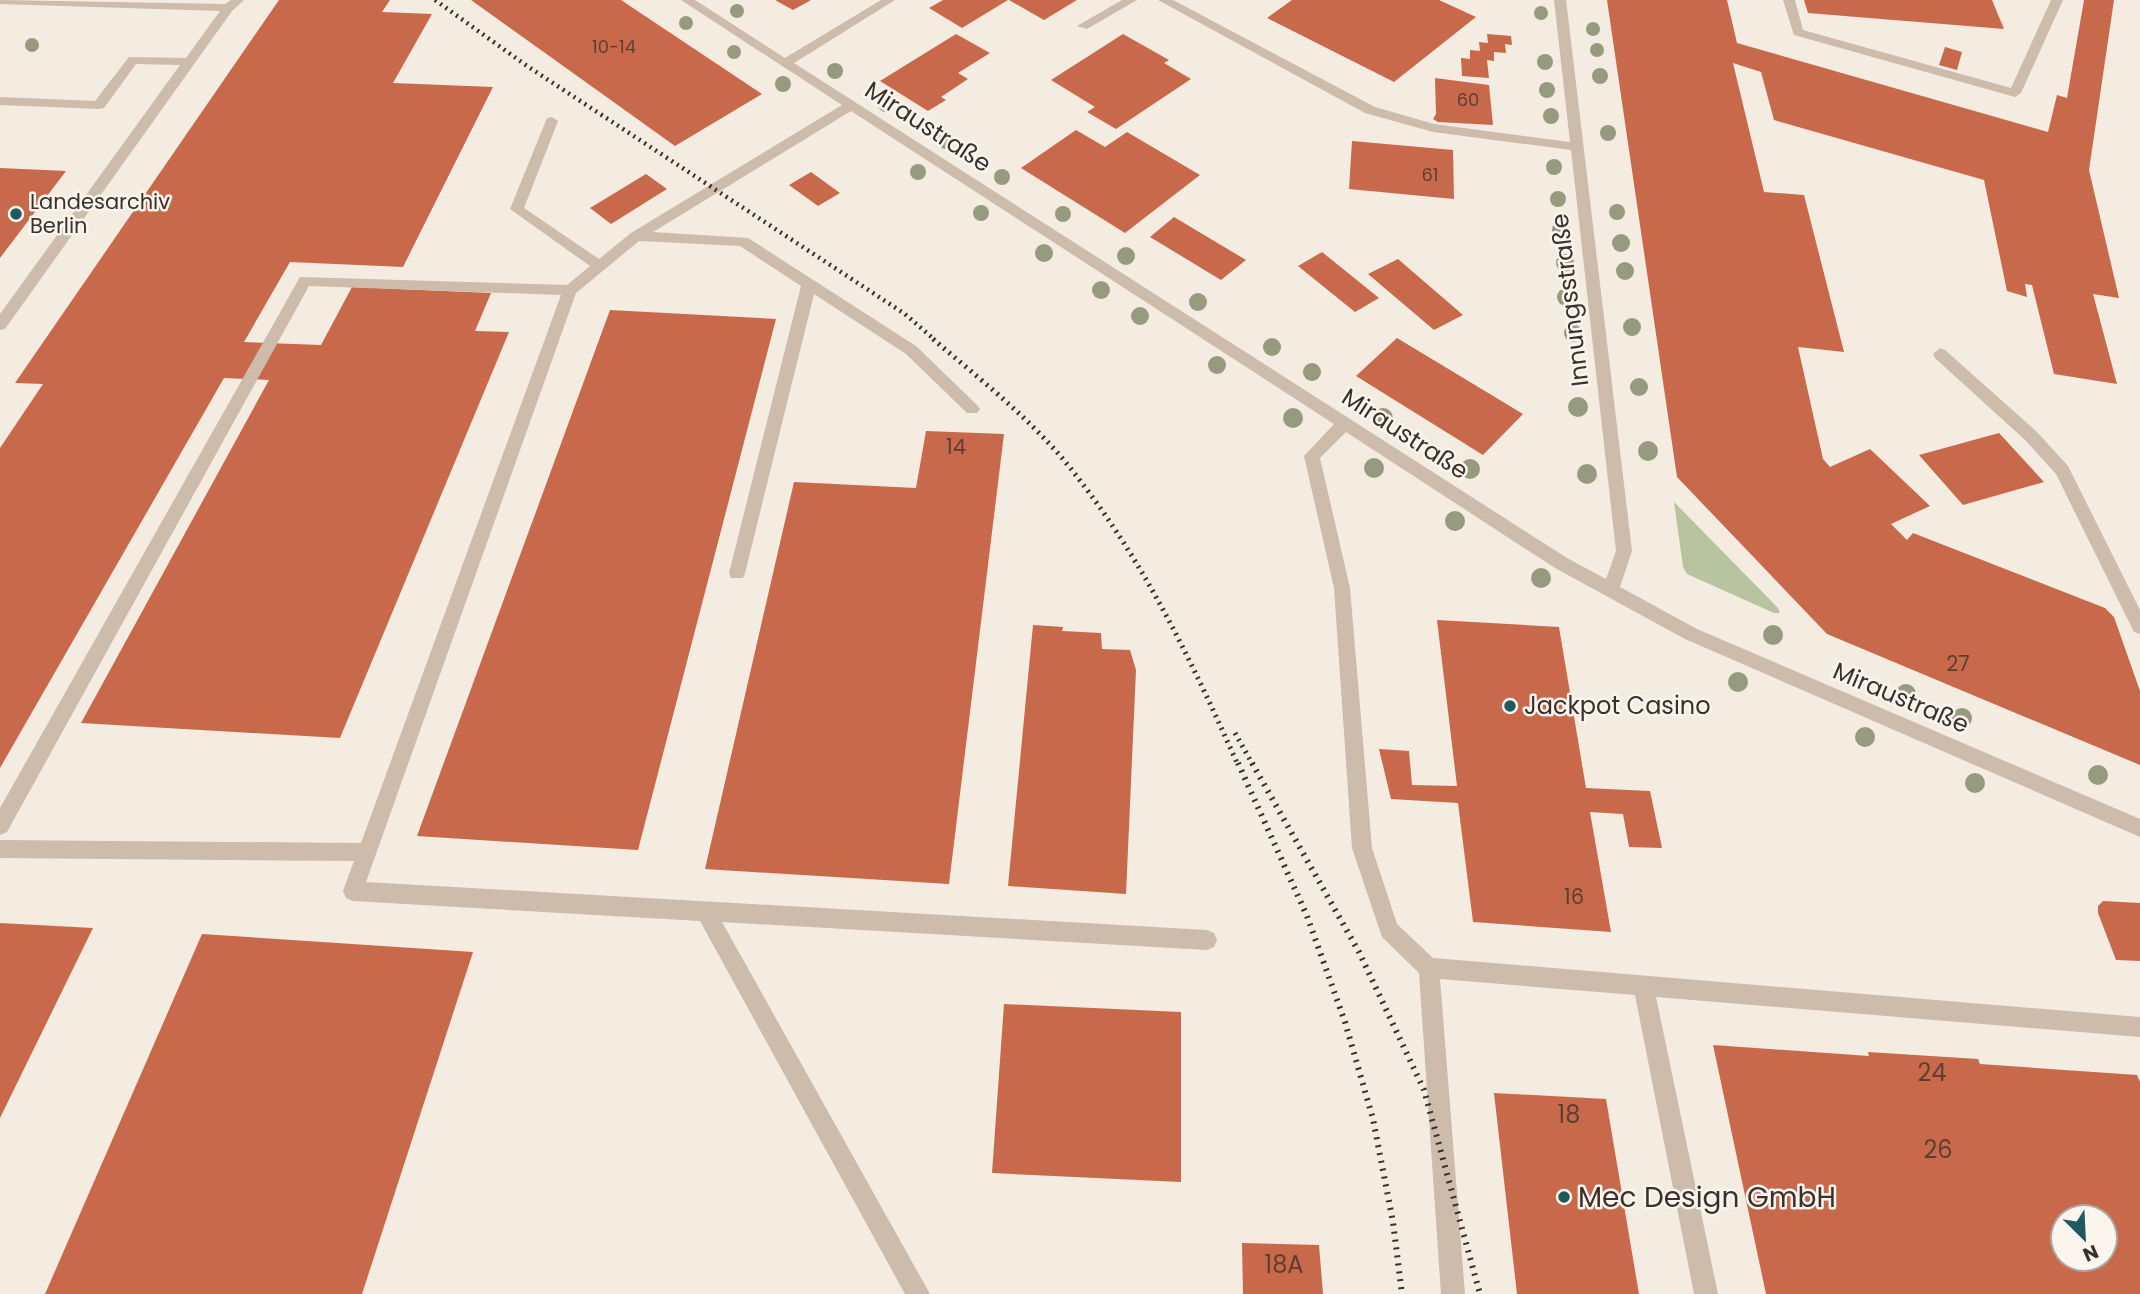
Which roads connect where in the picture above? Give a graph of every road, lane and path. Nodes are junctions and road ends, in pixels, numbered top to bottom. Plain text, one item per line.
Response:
1 (0, 0) edge
2 (687, 0) edge
3 (889, 0) edge
4 (1131, 0) edge
5 (1164, 0) edge
6 (1560, 0) edge
7 (1789, 0) edge
8 (2057, 0) edge
9 (233, 4) edge
10 (1083, 26) dead end
11 (189, 62) junction
12 (785, 63) junction
13 (0, 101) edge
14 (850, 106) junction
15 (552, 121) dead end
16 (1577, 147) junction
17 (636, 236) junction
18 (598, 265) junction
19 (809, 284) junction
20 (570, 290) junction
21 (0, 325) edge
22 (1940, 354) dead end
23 (972, 410) dead end
24 (1344, 424) junction
25 (737, 573) dead end
26 (1610, 592) junction
27 (2140, 627) edge
28 (0, 826) edge
29 (2140, 828) edge
30 (0, 849) edge
31 (366, 852) junction
32 (706, 912) junction
33 (1207, 940) dead end
34 (1429, 968) junction
35 (1643, 984) junction
36 (2140, 1027) edge
37 (918, 1294) edge
38 (1454, 1294) edge
39 (1706, 1294) edge

1 - 9 street
2 - 12 street, Miraustraße
3 - 12 street
4 - 10 street
5 - 16 street
6 - 16 street, Innungsstraße
7 - 8 street
9 - 11 street
11 - 13 street
11 - 21 street
12 - 14 street, Miraustraße
14 - 17 street
14 - 24 street, Miraustraße
15 - 18 street
16 - 26 street, Innungsstraße
17 - 18 street
17 - 19 street
18 - 20 street
19 - 23 street
19 - 25 street
20 - 28 street
20 - 31 street
22 - 27 street
24 - 26 street, Miraustraße
24 - 34 street
26 - 29 street, Miraustraße
30 - 31 street
31 - 32 street
32 - 33 street
32 - 37 street
34 - 35 street
34 - 38 street
35 - 36 street
35 - 39 street

